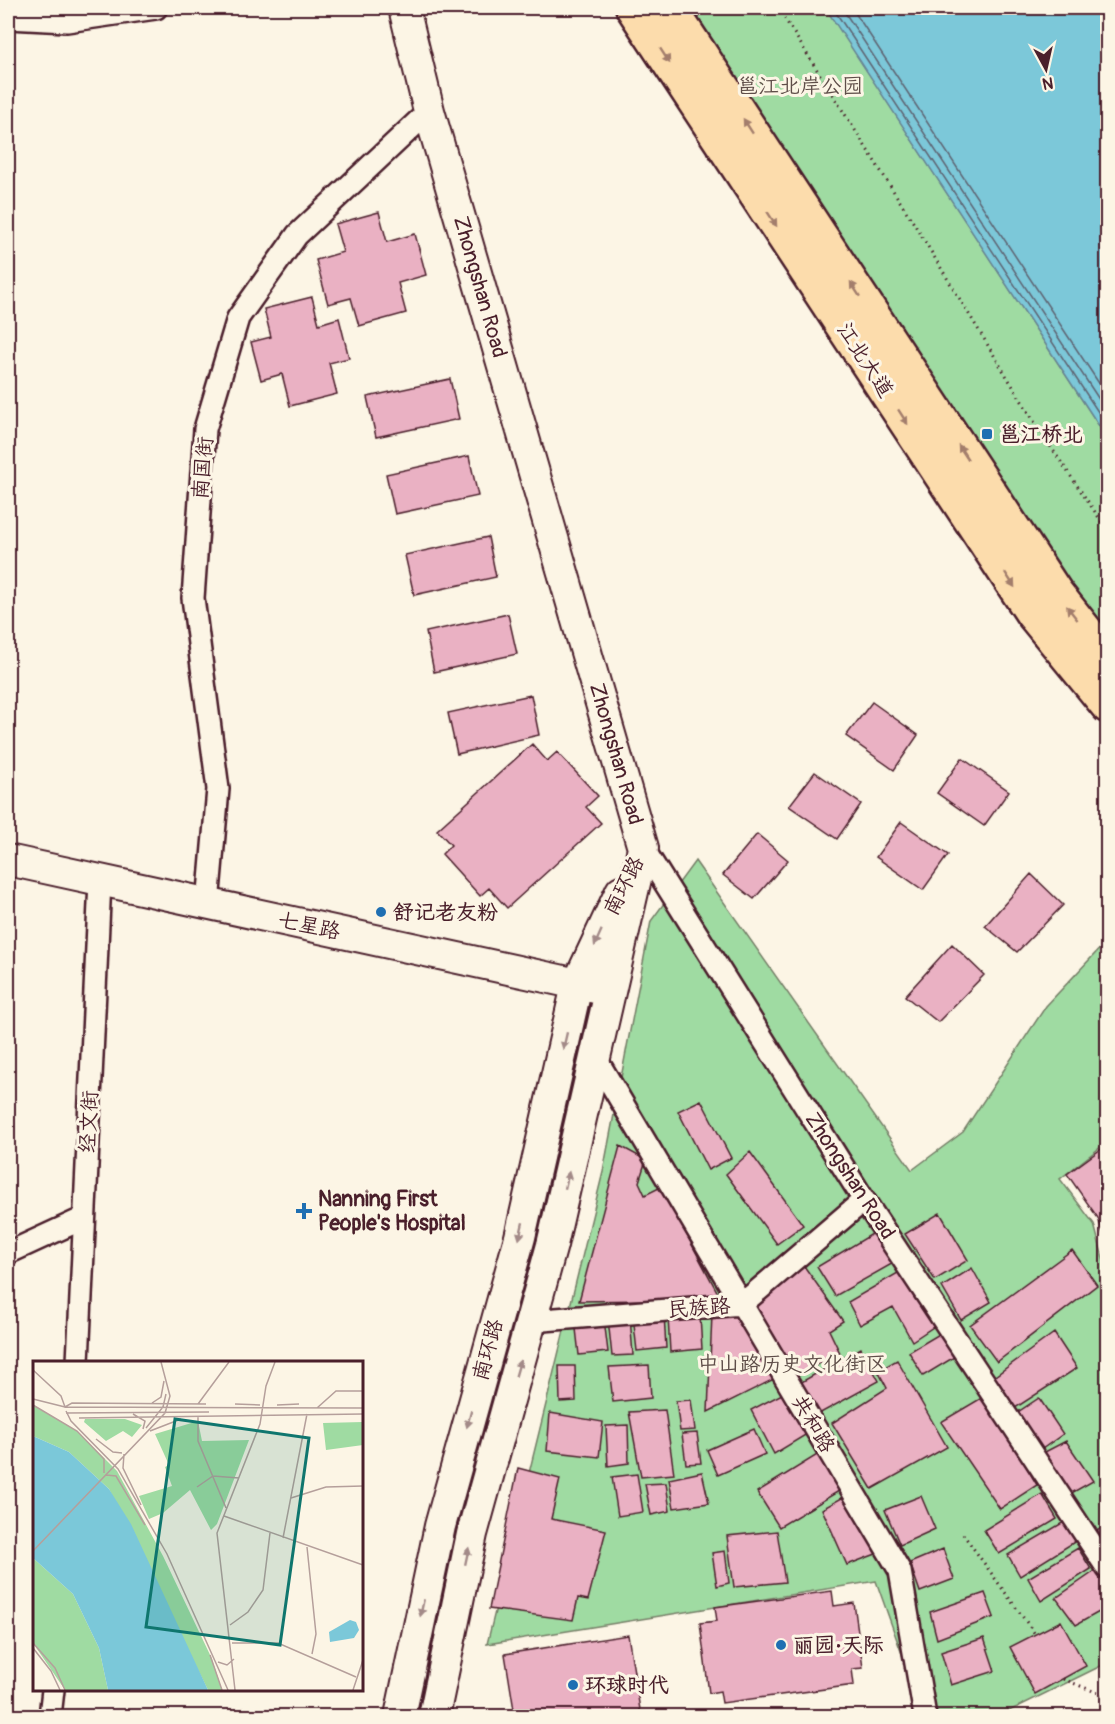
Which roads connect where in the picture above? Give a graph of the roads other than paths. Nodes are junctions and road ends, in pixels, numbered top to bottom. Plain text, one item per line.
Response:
1 (156, 8) edge
2 (405, 8) edge
3 (633, 8) edge
4 (670, 8) edge
5 (8, 18) edge
6 (429, 111) junction
7 (1107, 659) edge
8 (1107, 706) edge
9 (643, 848) junction
10 (8, 860) edge
11 (100, 881) junction
12 (208, 904) junction
13 (578, 985) junction
14 (610, 991) junction
15 (595, 1057) junction
16 (864, 1200) junction
17 (84, 1218) junction
18 (8, 1253) edge
19 (742, 1304) junction
20 (531, 1321) junction
21 (78, 1361) edge
22 (1107, 1569) edge
23 (53, 1691) edge
24 (50, 1716) edge
25 (400, 1716) edge
26 (434, 1716) edge
27 (925, 1716) edge

1 - 5 street
2 - 6 main road, Zhongshan Road
3 -> 8 main road, 江北大道
7 -> 4 main road, 江北大道
6 - 9 main road, Zhongshan Road
6 - 12 street, 南国街
9 -> 13 main road, 南环路
9 - 14 main road, 南环路
9 - 16 street, Zhongshan Road
10 - 11 main road, 七星路
11 - 12 main road, 七星路
11 - 17 street, 经文街
12 - 13 main road, 七星路
13 - 14 main road, 七星路
13 -> 25 main road, 南环路
14 - 15 main road, 南环路
15 - 19 street, 共和路
20 -> 15 main road, 南环路
16 - 19 street, 民族路
16 - 22 street, Zhongshan Road
17 - 18 street
17 - 21 street, 经文街
19 - 20 street, 民族路
19 - 27 street, 共和路
26 -> 20 main road, 南环路
23 - 24 street

